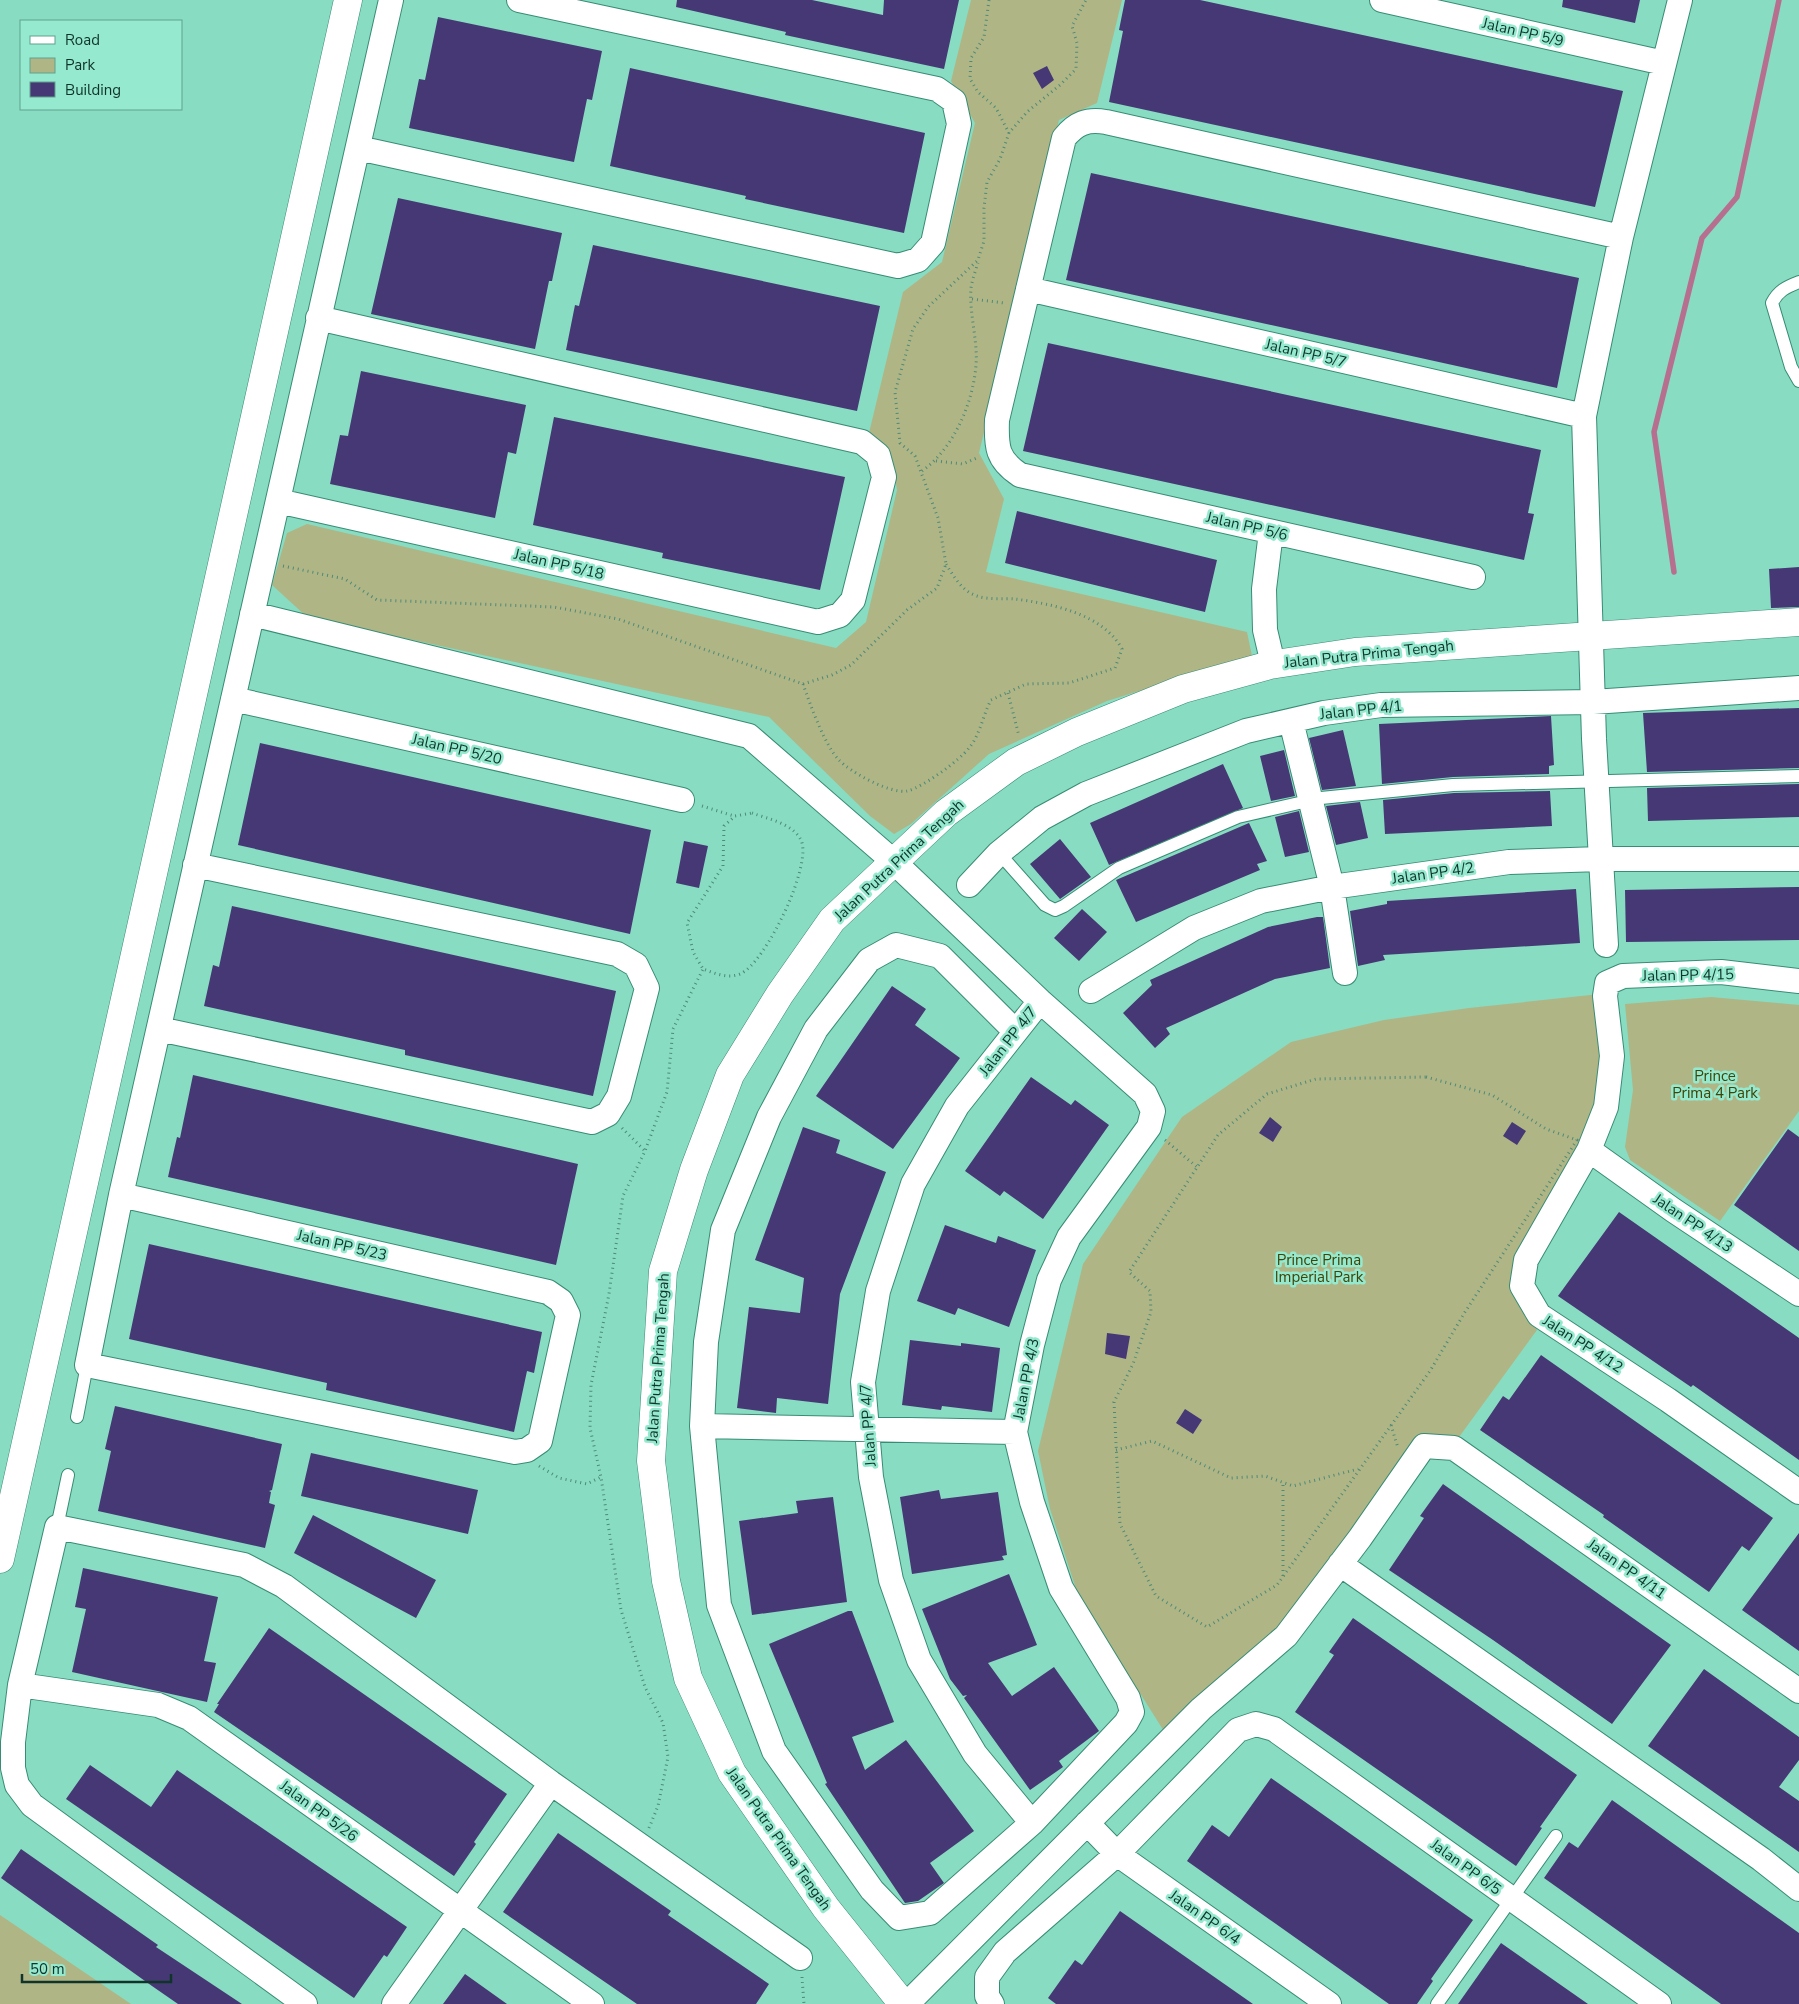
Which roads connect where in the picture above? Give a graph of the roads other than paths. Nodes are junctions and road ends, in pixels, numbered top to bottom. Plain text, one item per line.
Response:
1 (348, 0) edge
2 (391, 0) edge
3 (519, 0) edge
4 (1382, 0) edge
5 (1680, 0) edge
6 (1664, 64) junction
7 (358, 148) junction
8 (1621, 237) junction
9 (1799, 282) edge
10 (1026, 297) junction
11 (318, 318) junction
12 (1799, 382) edge
13 (1584, 416) junction
14 (278, 501) junction
15 (1271, 532) junction
16 (1473, 577) dead end
17 (252, 614) junction
18 (1799, 622) edge
19 (1592, 638) junction
20 (1273, 664) junction
21 (1799, 688) edge
22 (232, 698) junction
23 (1593, 702) junction
24 (1291, 721) junction
25 (1799, 776) edge
26 (1596, 780) junction
27 (682, 800) road end
28 (1311, 801) junction
29 (999, 853) junction
30 (1799, 859) edge
31 (1601, 860) junction
32 (893, 861) junction
33 (195, 865) junction
34 (969, 885) dead end
35 (1332, 887) junction
36 (1606, 946) dead end
37 (1345, 972) dead end
38 (1799, 981) edge
39 (1607, 982) joint
40 (1091, 991) dead end
41 (1040, 1001) junction
42 (159, 1029) junction
43 (1016, 1031) junction
44 (1589, 1150) junction
45 (121, 1195) junction
46 (1799, 1294) edge
47 (87, 1365) junction
48 (77, 1417) dead end
49 (702, 1426) junction
50 (867, 1428) junction
51 (1015, 1432) junction
52 (68, 1475) dead end
53 (1799, 1492) edge
54 (57, 1527) junction
55 (0, 1559) edge
56 (1340, 1564) junction
57 (20, 1685) junction
58 (1799, 1691) edge
59 (551, 1783) junction
60 (1087, 1822) junction
61 (1032, 1823) junction
62 (1556, 1836) dead end
63 (1117, 1854) junction
64 (1799, 1889) edge
65 (1511, 1900) junction
66 (460, 1912) junction
67 (800, 1958) dead end
68 (305, 2004) edge
69 (394, 2004) edge
70 (592, 2004) edge
71 (903, 2004) edge
72 (908, 2004) edge
73 (992, 2004) edge
74 (1329, 2004) edge
75 (1437, 2004) edge
76 (1658, 2004) edge

1 - 55 street
2 - 7 street
3 - 7 street
4 - 6 street, Jalan PP 5/9
5 - 6 street
6 - 8 street
7 - 11 street
8 - 10 street
8 - 13 street
9 - 12 lane
10 - 13 street, Jalan PP 5/7
10 - 15 street, Jalan PP 5/6
11 - 14 street
11 - 14 street, Jalan PP 5/18
13 - 19 street
14 - 17 street
15 - 16 street, Jalan PP 5/6
15 - 20 street
17 - 22 street
17 - 32 street
18 - 19 street, Jalan Putra Prima Tengah
19 - 20 street, Jalan Putra Prima Tengah
19 - 23 street
20 - 32 street, Jalan Putra Prima Tengah
21 - 23 street, Jalan PP 4/1
22 - 27 street, Jalan PP 5/20
22 - 33 street
23 - 24 street, Jalan PP 4/1
23 - 26 street
24 - 28 street
24 - 29 street, Jalan PP 4/1
25 - 26 lane
26 - 28 lane
26 - 31 street
28 - 29 lane
28 - 35 street
29 - 34 street, Jalan PP 4/1
30 - 31 street, Jalan PP 4/2
31 - 35 street, Jalan PP 4/2
31 - 36 street
32 - 41 street
32 - 71 street, Jalan Putra Prima Tengah
33 - 42 street
33 - 42 street
35 - 37 street
35 - 40 street, Jalan PP 4/2
38 - 39 street, Jalan PP 4/15
39 - 44 street, Jalan PP 4/12
41 - 43 street, Jalan PP 4/7
41 - 51 street, Jalan PP 4/3
42 - 45 street
43 - 49 street
43 - 50 street, Jalan PP 4/7
44 - 46 street, Jalan PP 4/13
44 - 53 street, Jalan PP 4/12
45 - 47 street
45 - 47 street, Jalan PP 5/23
47 - 48 lane
49 - 50 street
49 - 61 street
50 - 51 street
50 - 61 street, Jalan PP 4/7
51 - 61 street, Jalan PP 4/3
52 - 54 lane
54 - 57 street
54 - 59 street
56 - 58 street, Jalan PP 4/11
56 - 60 street
56 - 64 street
57 - 66 street, Jalan PP 5/26
57 - 68 street
59 - 66 street
59 - 67 street
60 - 63 street, Jalan PP 6/4
60 - 72 street
62 - 65 lane
63 - 65 street, Jalan PP 6/5
63 - 73 street
63 - 74 street, Jalan PP 6/4
65 - 75 lane
65 - 76 street, Jalan PP 6/5
66 - 69 street
66 - 70 street, Jalan PP 5/26

